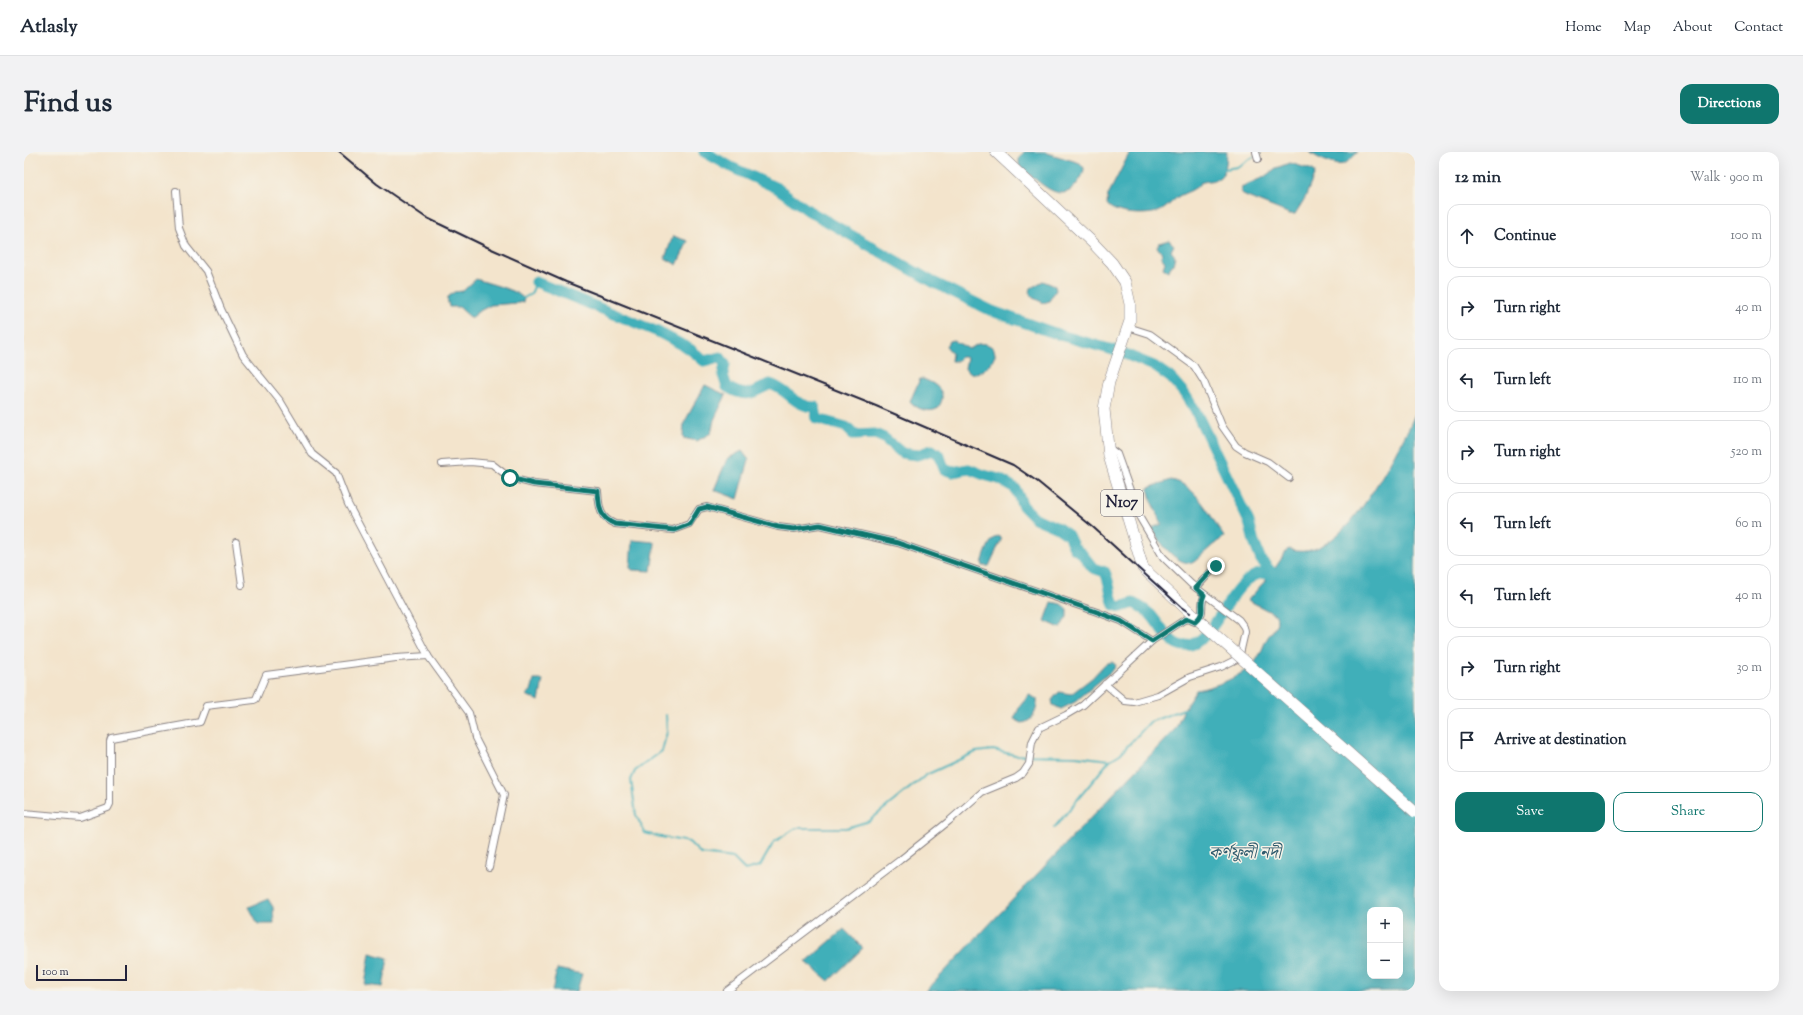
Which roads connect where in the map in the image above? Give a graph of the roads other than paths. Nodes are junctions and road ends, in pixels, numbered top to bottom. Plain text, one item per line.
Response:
1 (996, 152) edge
2 (1256, 152) edge
3 (1258, 159) dead end
4 (176, 191) dead end
5 (1127, 332) junction
6 (1107, 446) junction
7 (442, 464) dead end
8 (1289, 478) dead end
9 (236, 542) dead end
10 (1216, 566) dead end
11 (242, 586) dead end
12 (1196, 588) junction
13 (1204, 595) junction
14 (1152, 641) junction
15 (428, 656) junction
16 (1106, 684) junction
17 (1415, 812) edge
18 (24, 813) edge
19 (489, 868) dead end
20 (727, 991) edge

1 - 5 highway, N107
2 - 3 street
4 - 15 street
5 - 6 highway, N107
5 - 8 street
6 - 12 street
6 - 17 highway, N107, bridge
7 - 14 street
9 - 11 street
10 - 12 street
12 - 13 street
13 - 14 street
13 - 16 street
14 - 16 street
15 - 18 street
15 - 19 street
16 - 20 street

